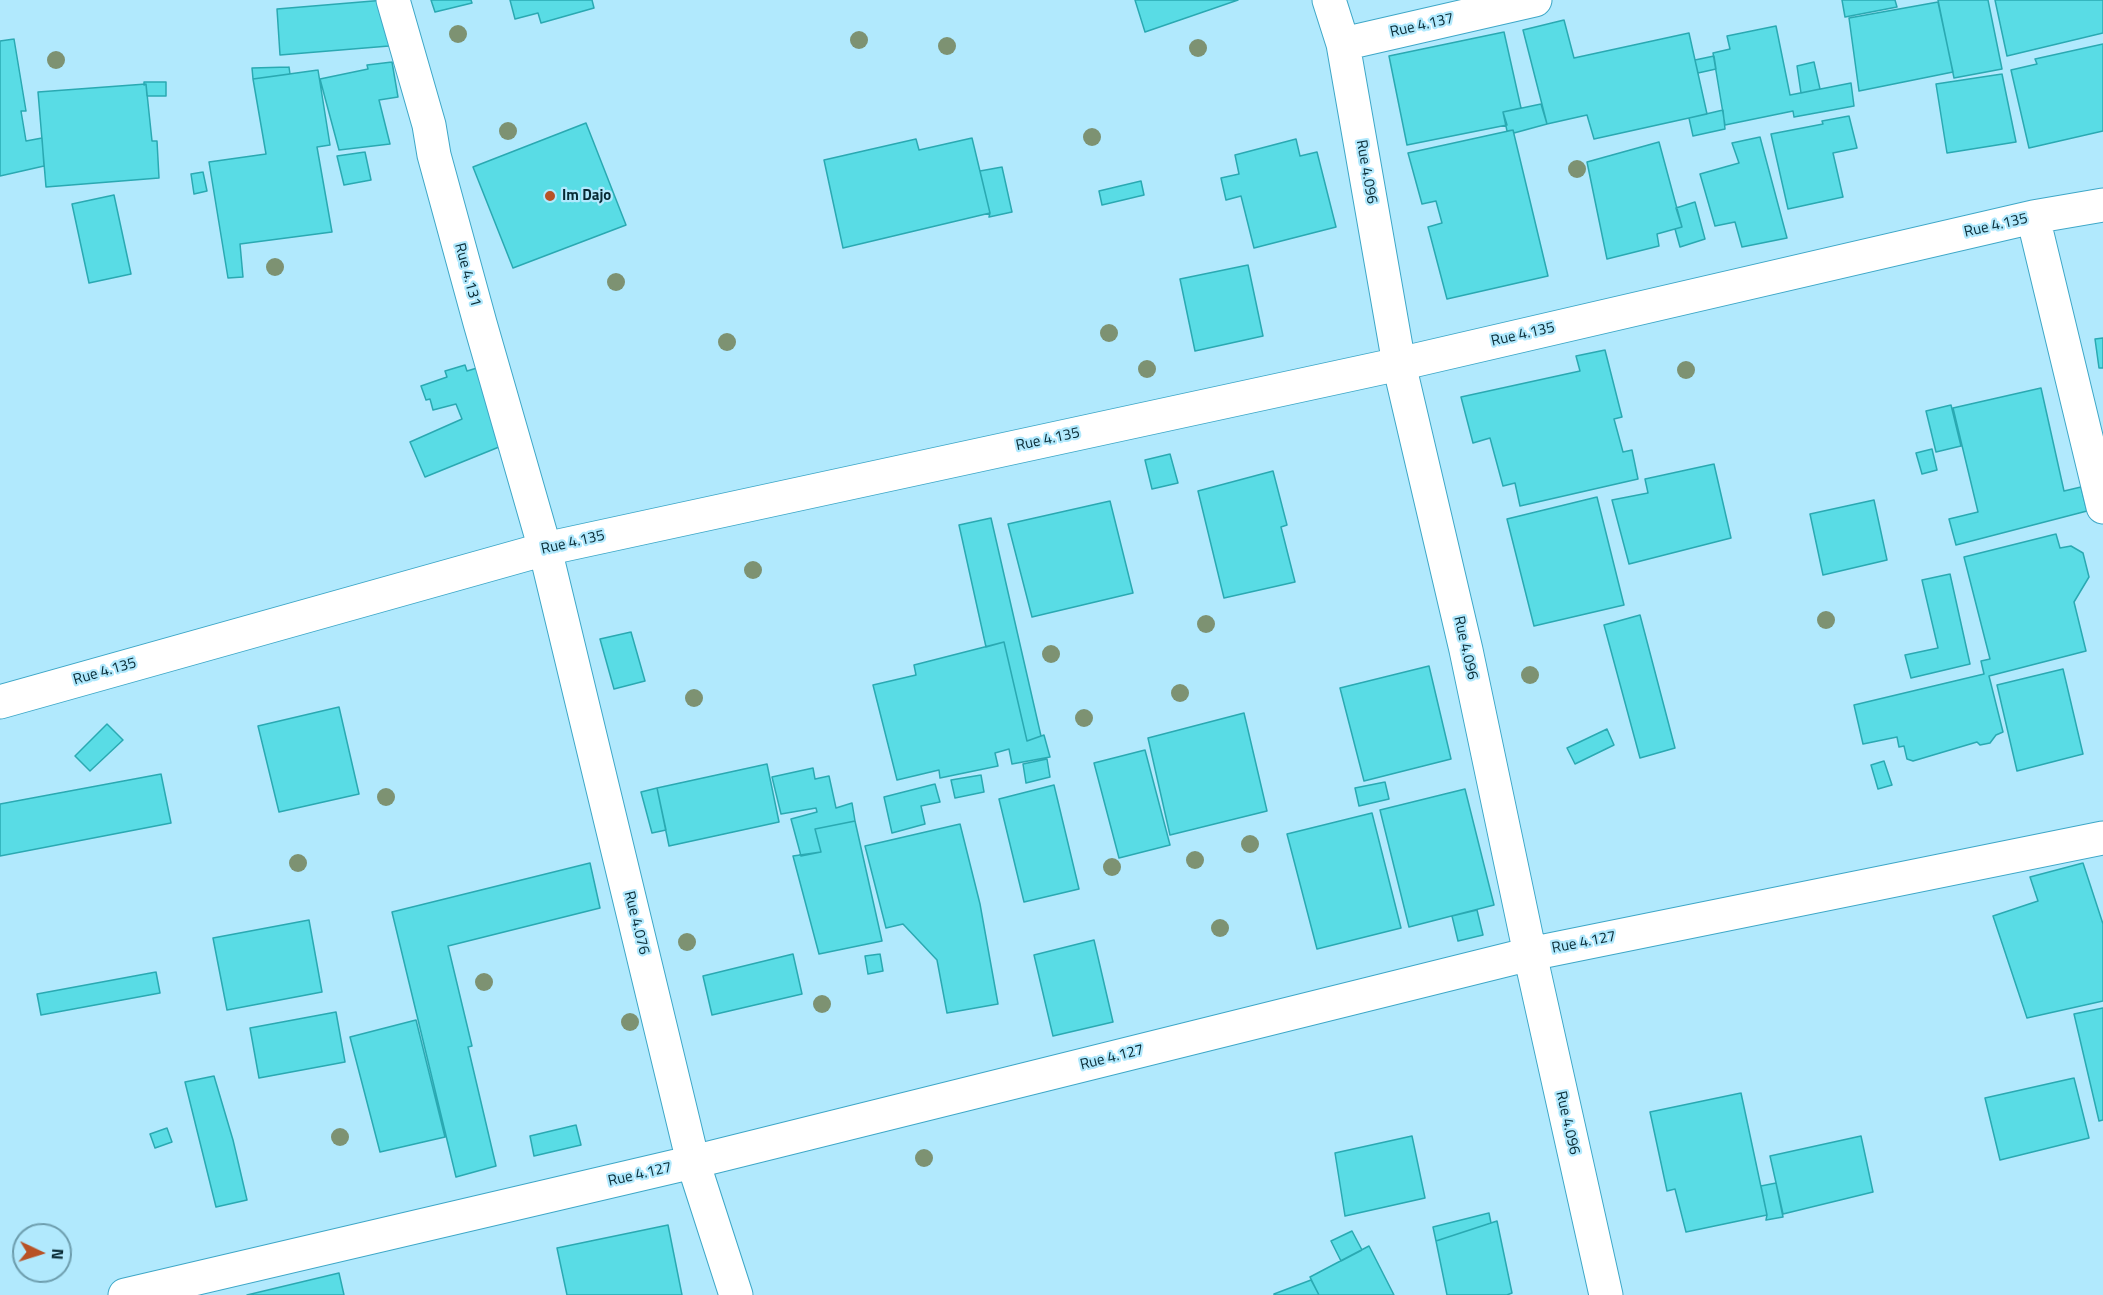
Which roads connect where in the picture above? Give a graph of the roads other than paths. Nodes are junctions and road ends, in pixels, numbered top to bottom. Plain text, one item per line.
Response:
1 (393, 0) edge
2 (1329, 0) edge
3 (1535, 0) edge
4 (1343, 44) junction
5 (2103, 204) edge
6 (2033, 217) junction
7 (1399, 364) junction
8 (2103, 507) edge
9 (545, 549) junction
10 (0, 702) edge
11 (2103, 838) edge
12 (1530, 954) junction
13 (693, 1162) junction
14 (125, 1295) edge
15 (736, 1295) edge
16 (1606, 1295) edge

1 - 9 street, Rue 4.131
2 - 4 street, Rue 4.096
3 - 4 street, Rue 4.137
4 - 7 street, Rue 4.096
5 - 6 street, Rue 4.135
6 - 7 street, Rue 4.135
6 - 8 street
7 - 9 street, Rue 4.135
7 - 12 street, Rue 4.096
9 - 10 street, Rue 4.135
9 - 13 street, Rue 4.076
11 - 12 street, Rue 4.127
12 - 13 street, Rue 4.127
12 - 16 street, Rue 4.096
13 - 14 street, Rue 4.127
13 - 15 street, Rue 4.076

